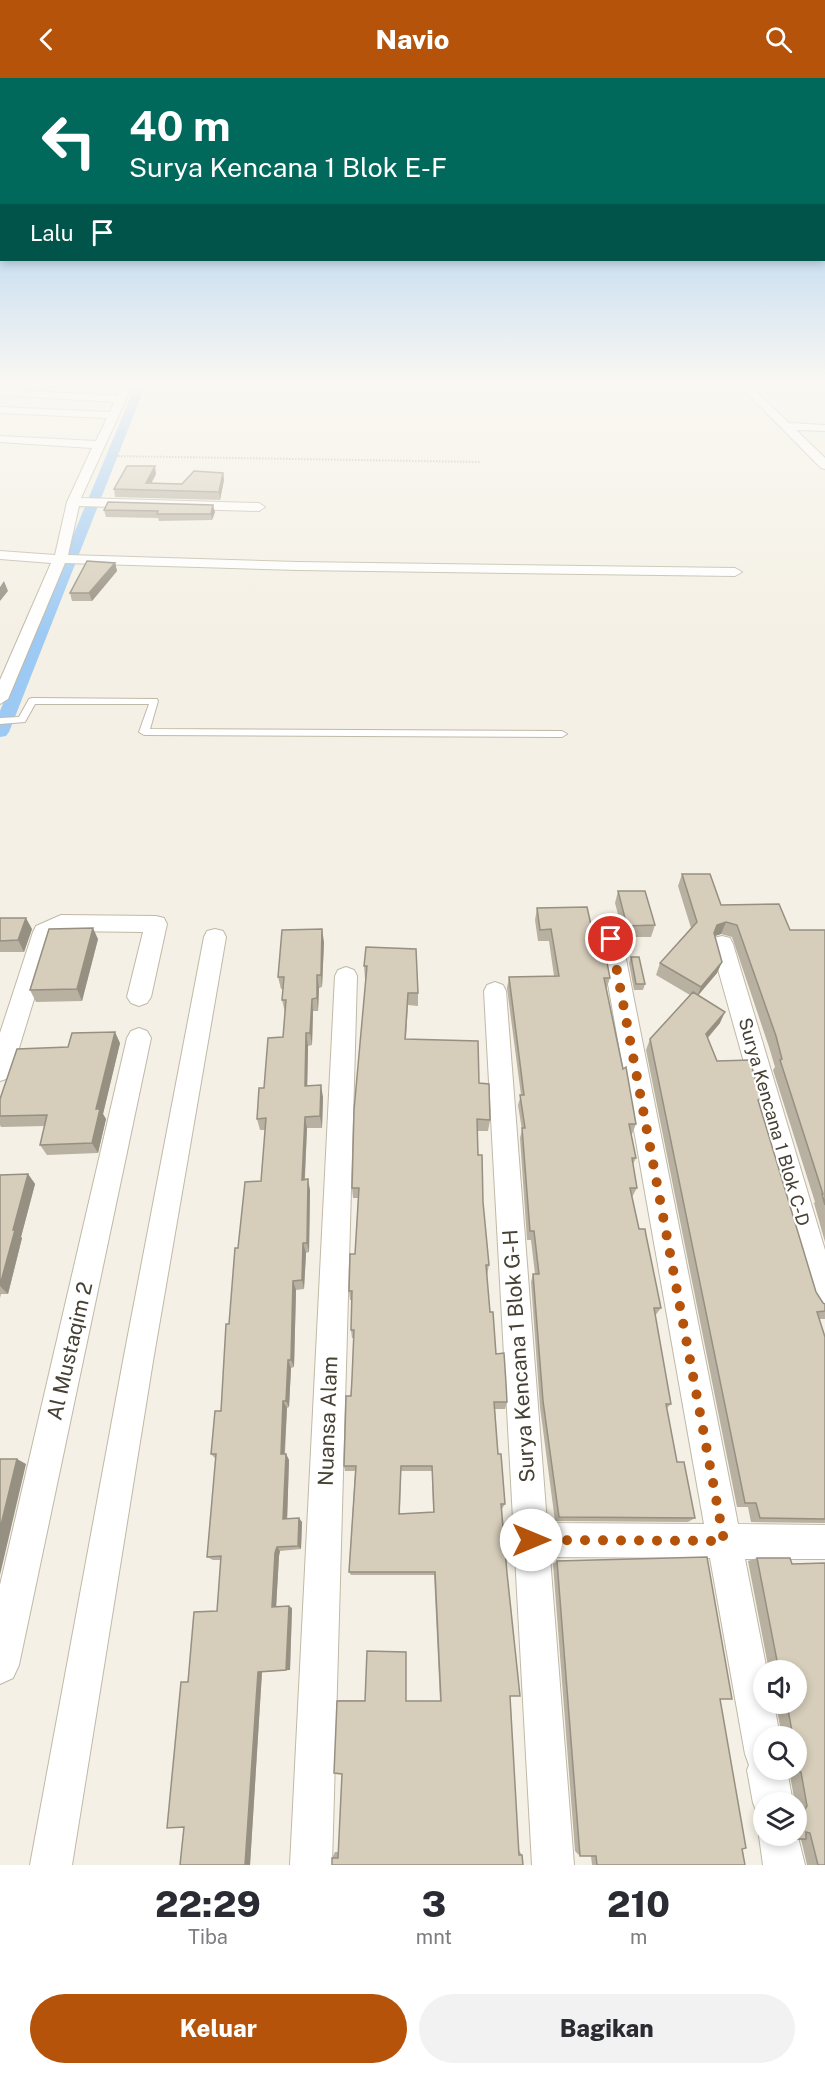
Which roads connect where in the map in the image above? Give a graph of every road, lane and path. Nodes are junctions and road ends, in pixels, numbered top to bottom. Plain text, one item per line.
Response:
1 (93, 467) edge
2 (85, 502) junction
3 (259, 507) dead end
4 (0, 555) edge
5 (66, 560) junction
6 (735, 572) dead end
7 (17, 659) junction
8 (0, 660) edge
9 (0, 699) edge
10 (0, 721) edge
11 (562, 734) dead end
12 (215, 937) dead end
13 (611, 939) dead end
14 (722, 944) dead end
15 (346, 976) dead end
16 (495, 991) dead end
17 (139, 997) dead end
18 (140, 1038) dead end
19 (0, 1071) edge
20 (825, 1299) edge
21 (531, 1540) junction
22 (724, 1541) junction
23 (825, 1542) edge
24 (0, 1665) edge
25 (759, 1726) edge
26 (781, 1846) edge
27 (51, 1865) edge
28 (311, 1865) edge
29 (553, 1865) edge
30 (784, 1865) edge

1 - 2 street
2 - 3 street
2 - 5 street
4 - 5 street
5 - 6 street
5 - 7 street
7 - 8 street
7 - 9 street
10 - 11 lane
12 - 27 street
13 - 22 street
14 - 20 street, Surya Kencana 1 Blok C-D
15 - 28 street, Nuansa Alam
16 - 21 street, Surya Kencana 1 Blok G-H
17 - 19 street
18 - 24 street, Al Mustaqim 2
21 - 22 street
21 - 29 street, Surya Kencana 1 Blok G-H
22 - 23 street
22 - 25 street
26 - 30 street

